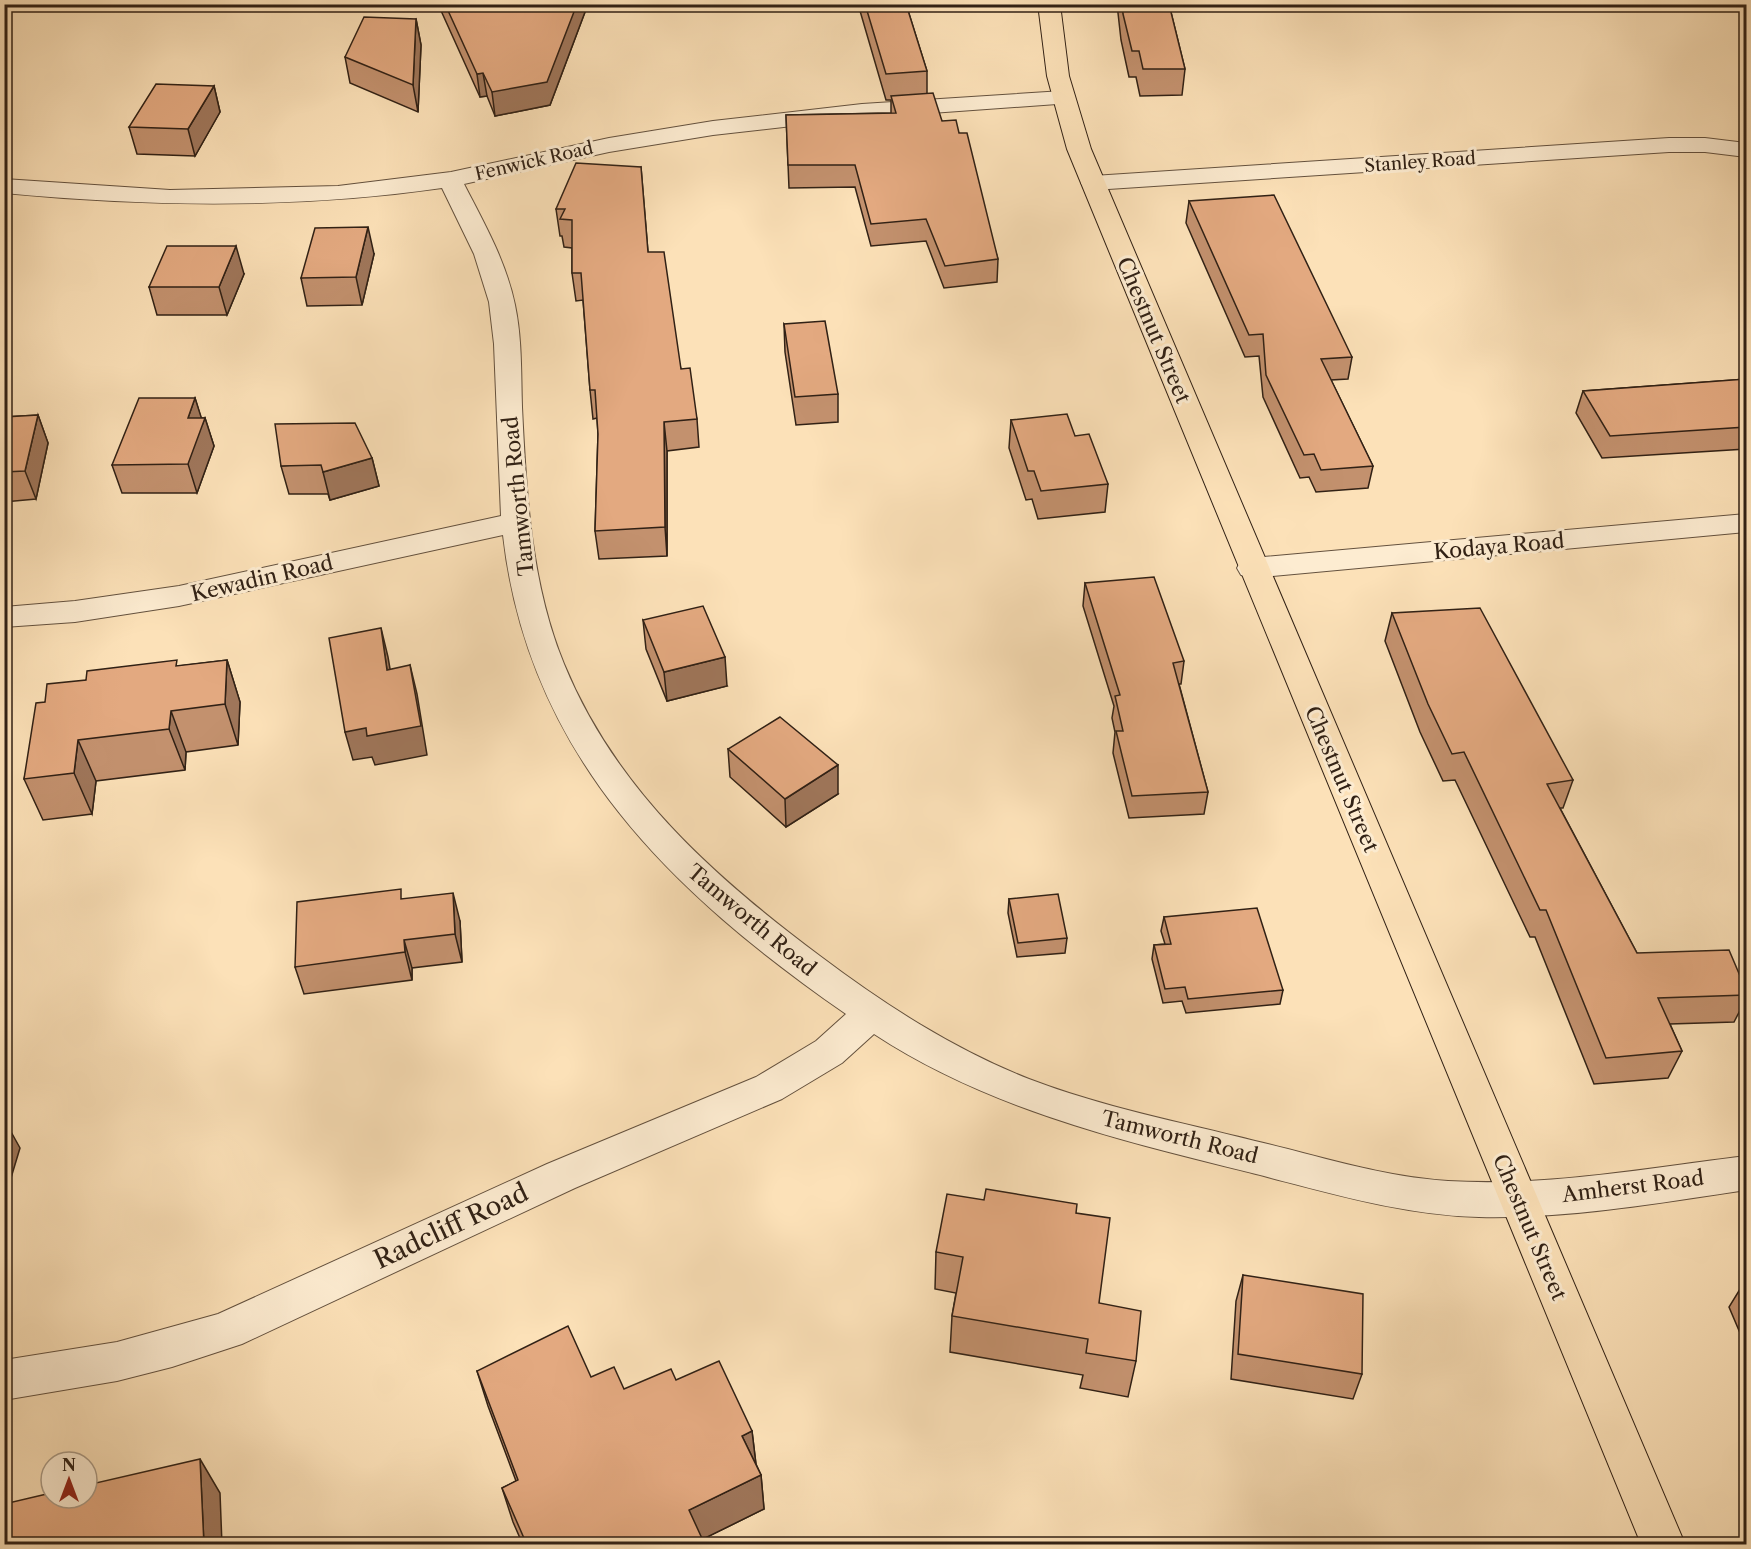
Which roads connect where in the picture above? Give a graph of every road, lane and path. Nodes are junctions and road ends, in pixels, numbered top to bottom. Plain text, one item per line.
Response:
1 (1049, 4) edge
2 (1062, 98) junction
3 (1746, 150) edge
4 (450, 179) junction
5 (1092, 183) junction
6 (4, 186) edge
7 (1746, 523) edge
8 (518, 524) junction
9 (1252, 568) junction
10 (4, 617) edge
11 (872, 1013) junction
12 (1746, 1173) edge
13 (1519, 1199) junction
14 (4, 1380) edge
15 (1663, 1545) edge

1 - 2 main road, Chestnut Street
2 - 4 street, Fenwick Road
2 - 5 main road, Chestnut Street
3 - 5 street, Stanley Road
4 - 6 street, Fenwick Road
4 - 8 street, Tamworth Road
5 - 9 main road, Chestnut Street
7 - 9 street, Kodaya Road
8 - 10 street, Kewadin Road
8 - 11 street, Tamworth Road
9 - 13 main road, Chestnut Street
11 - 13 street, Tamworth Road
11 - 14 street, Radcliff Road
12 - 13 street, Amherst Road
13 - 15 main road, Chestnut Street

